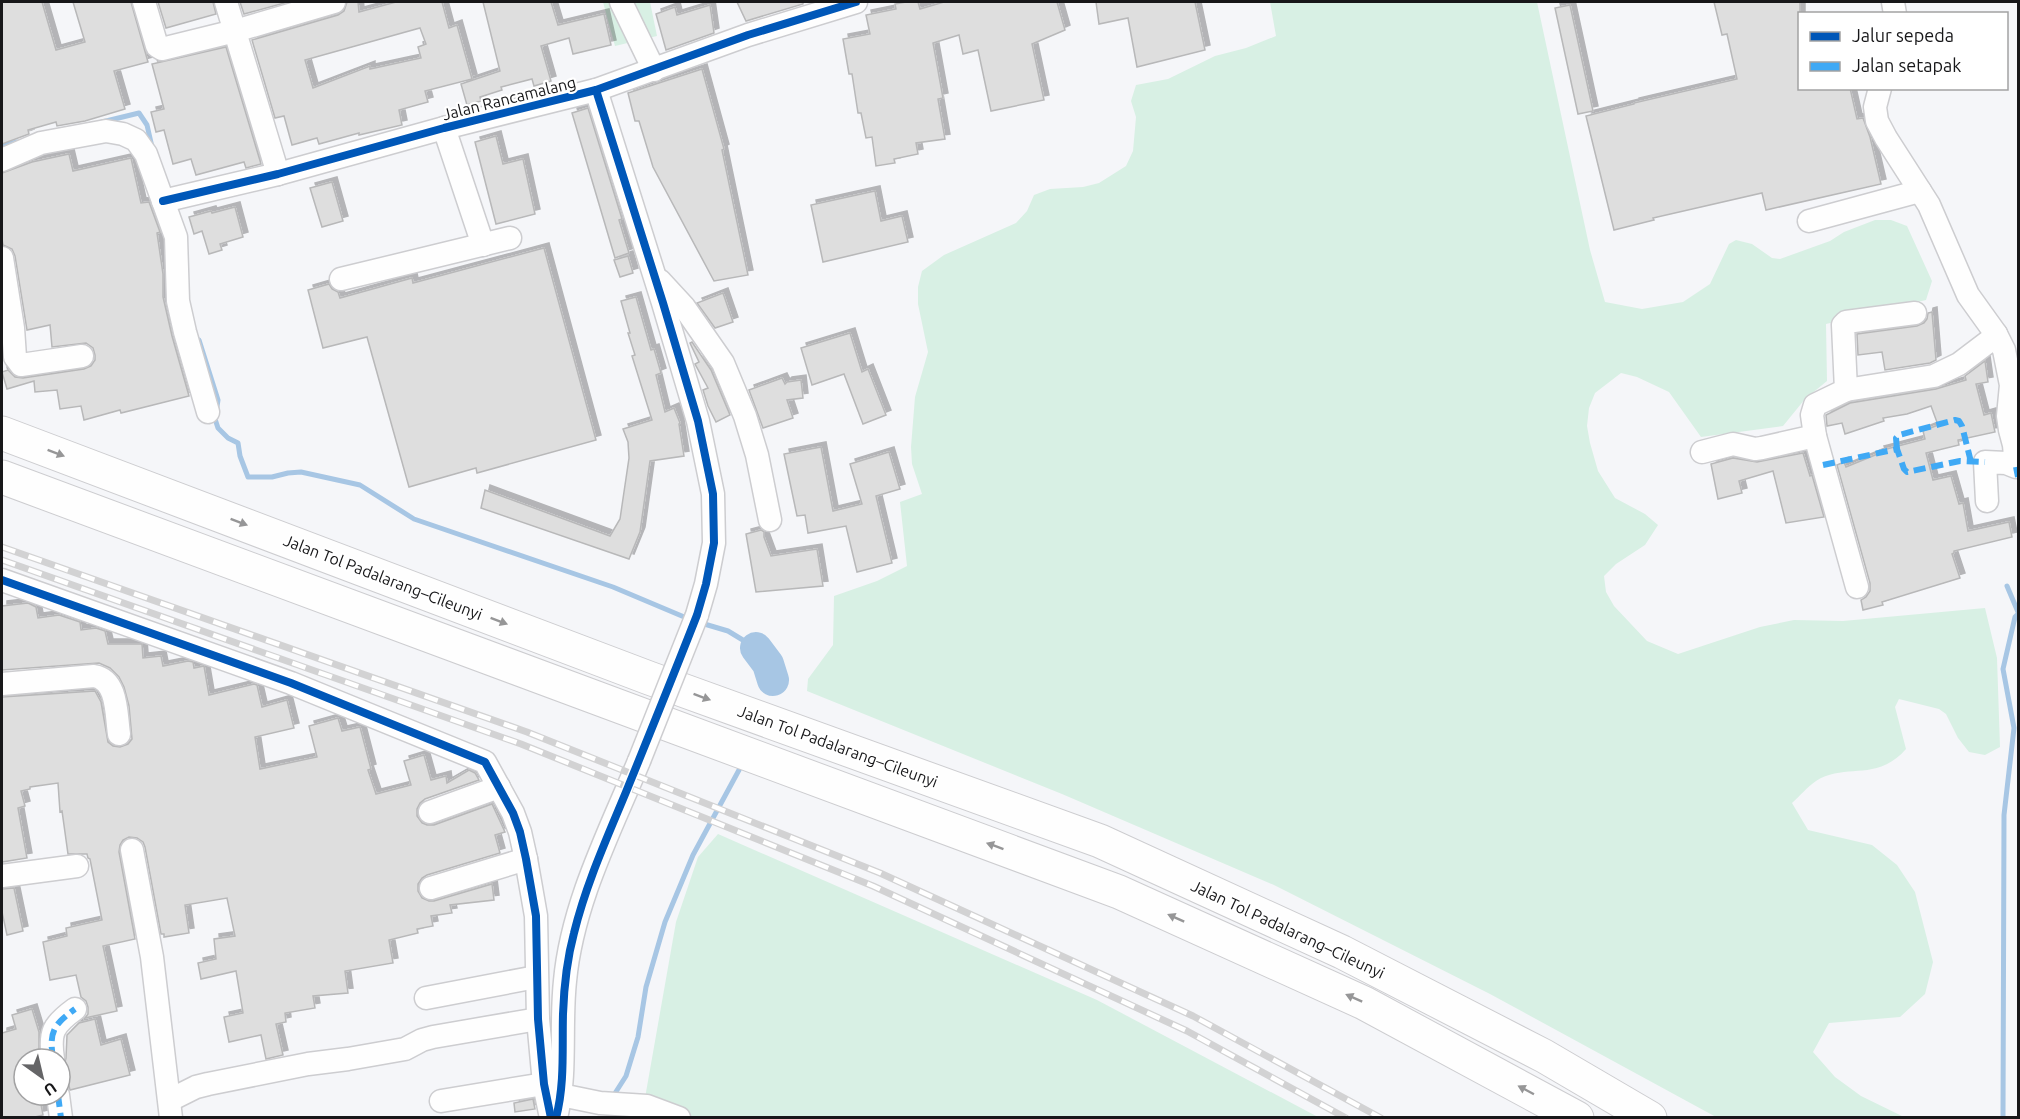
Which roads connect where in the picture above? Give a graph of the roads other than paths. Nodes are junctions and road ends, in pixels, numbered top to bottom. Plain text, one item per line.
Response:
1 (144, 2) edge
2 (226, 2) edge
3 (334, 2) edge
4 (621, 2) edge
5 (856, 2) edge
6 (235, 31) junction
7 (654, 70) junction
8 (596, 90) junction
9 (1879, 90) edge
10 (444, 128) junction
11 (2, 160) edge
12 (278, 174) junction
13 (1920, 191) junction
14 (171, 198) junction
15 (1809, 221) dead end
16 (510, 238) dead end
17 (483, 245) junction
18 (2, 258) edge
19 (654, 274) junction
20 (341, 279) dead end
21 (1915, 313) dead end
22 (7, 329) edge
23 (1994, 336) junction
24 (82, 356) dead end
25 (1846, 390) junction
26 (2014, 401) edge
27 (208, 412) dead end
28 (2, 433) edge
29 (1815, 436) junction
30 (1702, 452) dead end
31 (2009, 467) edge
32 (2, 477) edge
33 (1987, 501) dead end
34 (770, 520) dead end
35 (2, 580) edge
36 (1857, 587) dead end
37 (2, 684) edge
38 (119, 734) dead end
39 (499, 787) junction
40 (430, 812) dead end
41 (132, 850) dead end
42 (526, 859) junction
43 (77, 866) dead end
44 (2, 876) edge
45 (431, 888) dead end
46 (537, 976) junction
47 (426, 998) dead end
48 (75, 1009) dead end
49 (538, 1019) junction
50 (52, 1047) edge
51 (553, 1090) junction
52 (446, 1106) edge
53 (171, 1109) edge
54 (551, 1118) edge
55 (556, 1118) edge
56 (679, 1118) edge
57 (1577, 1118) edge
58 (1650, 1118) edge

1 - 6 street
2 - 6 street
3 - 6 street
4 - 7 street
5 - 7 street, Jalan Rancamalang
6 - 12 street
7 - 8 street, Jalan Rancamalang
8 - 10 street, Jalan Rancamalang
8 - 19 street
9 - 13 street
10 - 12 street, Jalan Rancamalang
10 - 17 street
11 - 14 street
12 - 14 street, Jalan Rancamalang
13 - 15 street
13 - 23 street
14 - 27 street
16 - 17 street
17 - 20 street
18 - 22 street
19 - 34 street
19 - 51 street, bridge
21 - 25 street
22 - 24 street
23 - 25 street
23 - 26 street
25 - 29 street
26 - 31 street
28 -> 58 highway, Jalan Tol Padalarang–Cileunyi
29 - 30 street
29 - 36 street
31 - 33 street
57 -> 32 highway
35 - 39 street
37 - 38 street
39 - 40 street
39 - 42 street
41 - 53 street
42 - 45 street
42 - 46 street
43 - 44 street
46 - 47 street
46 - 49 street
48 - 50 street
49 - 51 street
49 - 53 street
51 - 52 street
51 - 54 street
51 - 55 street
51 - 56 street

